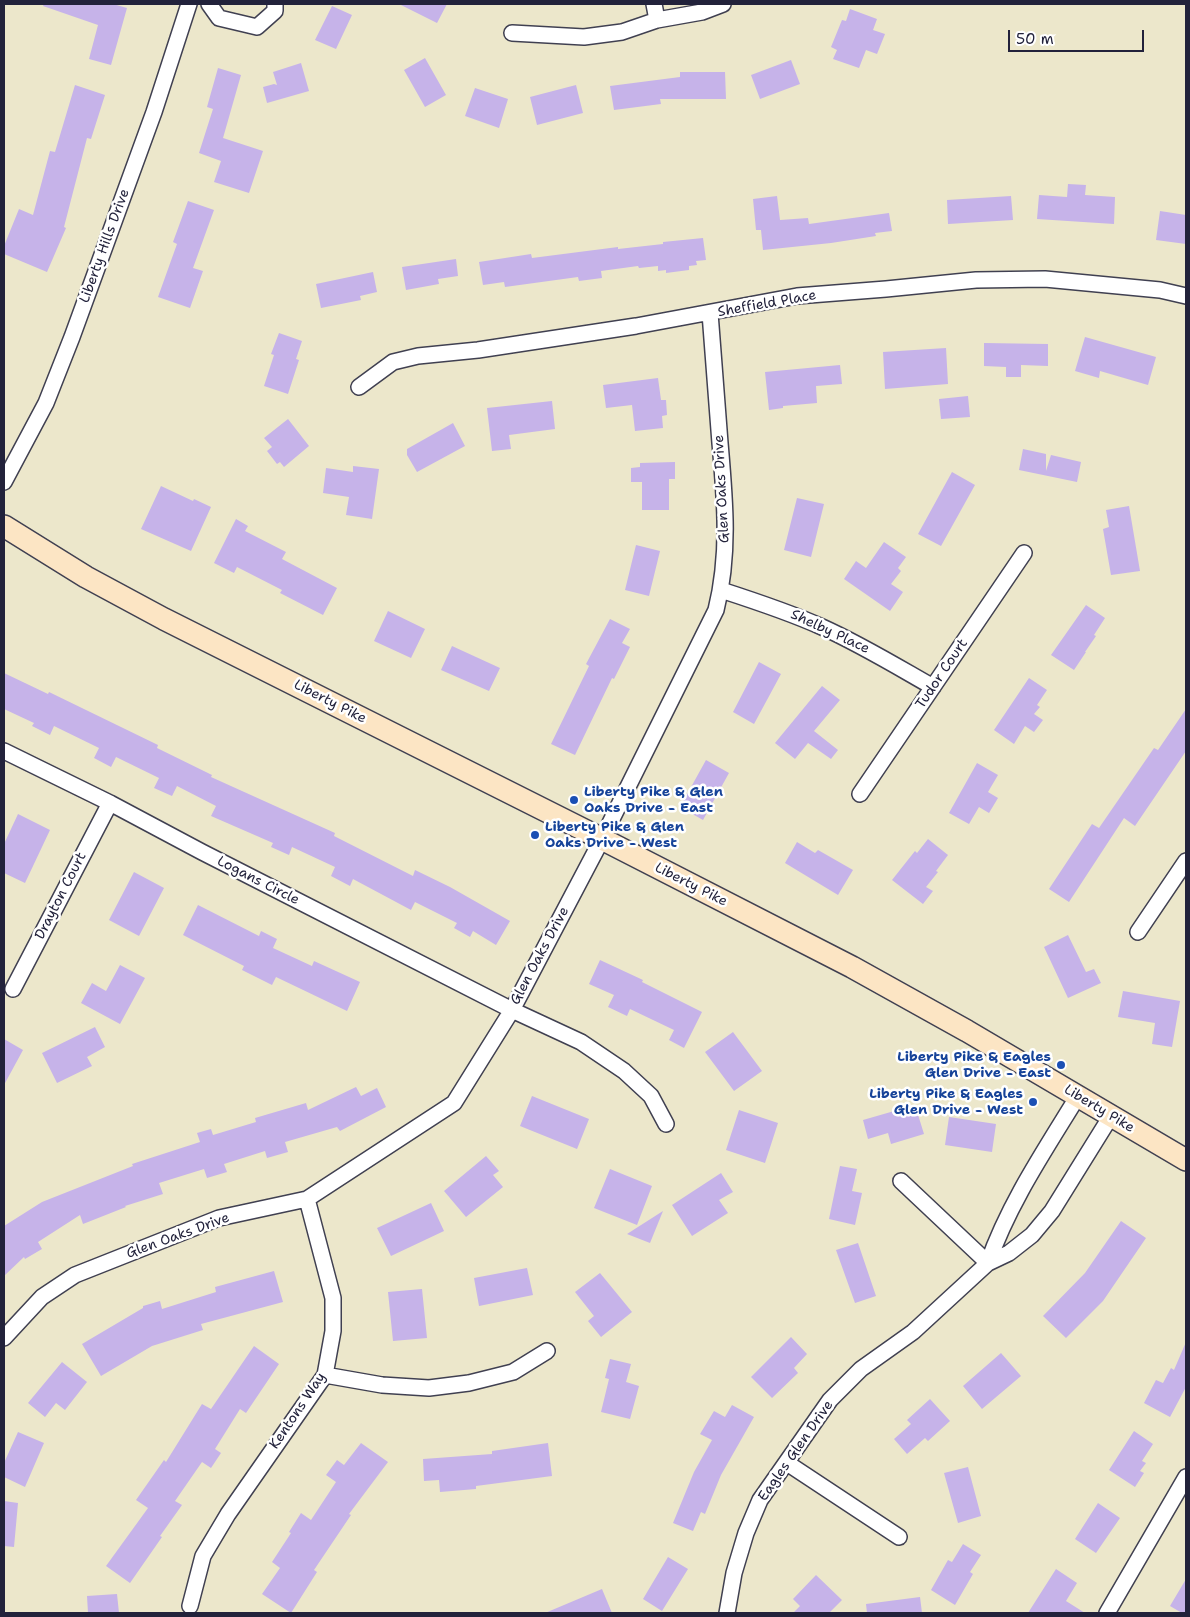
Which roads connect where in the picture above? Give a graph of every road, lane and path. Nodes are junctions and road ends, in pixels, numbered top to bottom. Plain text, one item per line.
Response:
1 (189, 4) edge
2 (209, 4) edge
3 (275, 4) edge
4 (654, 4) edge
5 (723, 4) edge
6 (658, 20) junction
7 (512, 33) dead end
8 (1186, 296) edge
9 (710, 313) junction
10 (359, 387) dead end
11 (4, 482) edge
12 (4, 526) edge
13 (1024, 553) dead end
14 (721, 590) junction
15 (933, 687) junction
16 (4, 751) edge
17 (860, 794) dead end
18 (110, 803) junction
19 (602, 839) junction
20 (1186, 861) edge
21 (1138, 932) dead end
22 (13, 989) dead end
23 (512, 1010) junction
24 (1078, 1096) junction
25 (1111, 1116) junction
26 (666, 1124) dead end
27 (1186, 1160) edge
28 (901, 1181) dead end
29 (307, 1199) junction
30 (988, 1263) junction
31 (4, 1338) edge
32 (547, 1351) dead end
33 (326, 1376) junction
34 (787, 1463) junction
35 (1186, 1476) edge
36 (899, 1537) dead end
37 (190, 1606) dead end
38 (727, 1613) edge
39 (1107, 1613) edge

1 - 11 street, Liberty Hills Drive
2 - 3 street
4 - 6 street
5 - 6 street
6 - 7 street
8 - 9 street, Sheffield Place
9 - 10 street, Sheffield Place
9 - 14 street, Glen Oaks Drive
12 - 19 street, Liberty Pike
13 - 15 street, Tudor Court
14 - 15 street, Shelby Place
14 - 19 street, Glen Oaks Drive
15 - 17 street, Tudor Court
16 - 18 street, Logans Circle
18 - 22 street, Drayton Court
18 - 23 street, Logans Circle
19 - 23 street, Glen Oaks Drive
19 - 24 street, Liberty Pike
20 - 21 street
23 - 26 street, Logans Circle
23 - 29 street, Glen Oaks Drive
24 - 25 street, Liberty Pike
24 - 30 street, Eagles Glen Drive
25 - 27 street, Liberty Pike
25 - 30 street, Eagles Glen Drive
28 - 30 street
29 - 31 street, Glen Oaks Drive
29 - 33 street, Kentons Way
30 - 34 street, Eagles Glen Drive
32 - 33 street
33 - 37 street, Kentons Way
34 - 36 street
34 - 38 street, Eagles Glen Drive
35 - 39 street

